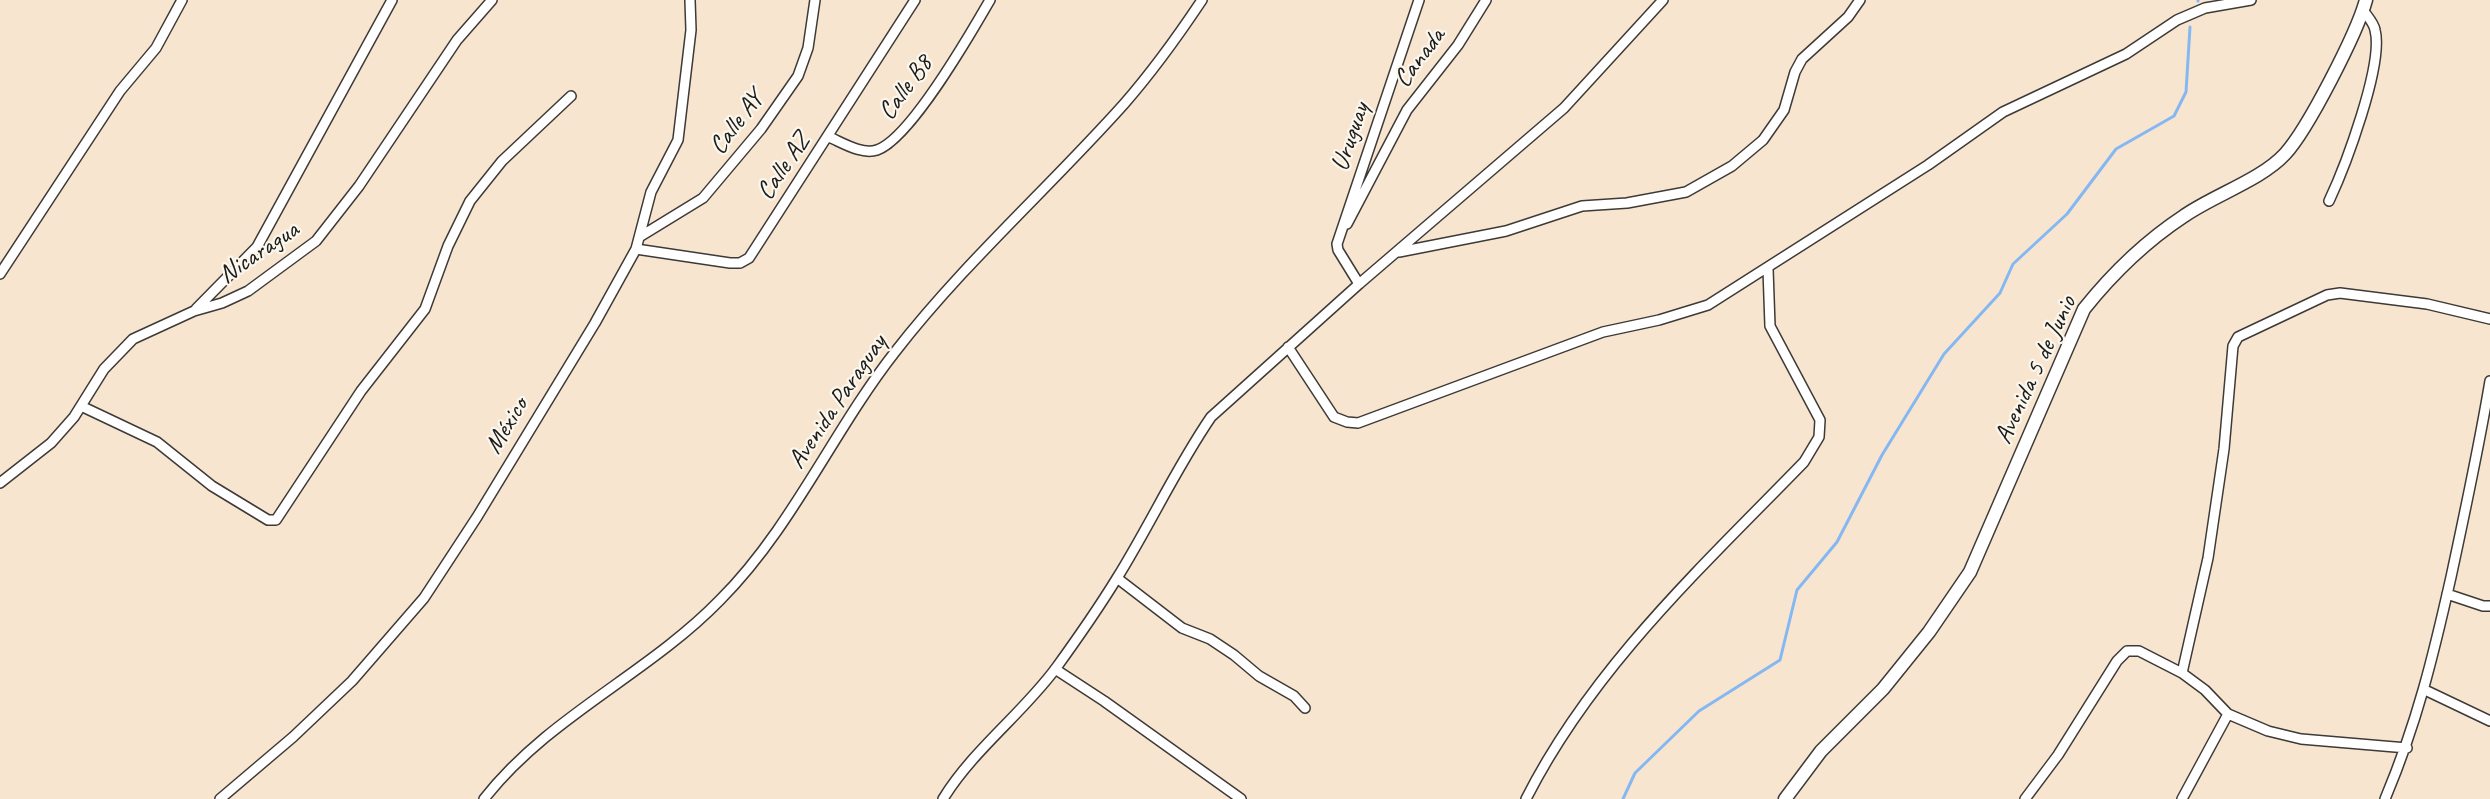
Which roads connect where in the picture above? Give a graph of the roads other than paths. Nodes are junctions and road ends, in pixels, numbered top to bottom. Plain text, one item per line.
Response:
1 (182, 0) edge
2 (392, 0) edge
3 (492, 0) edge
4 (690, 0) edge
5 (815, 0) edge
6 (915, 0) edge
7 (990, 0) edge
8 (1202, 0) edge
9 (1419, 0) edge
10 (1486, 0) edge
11 (1663, 0) edge
12 (1860, 0) edge
13 (2252, 0) edge
14 (2364, 5) edge
15 (571, 96) dead end
16 (829, 137) junction
17 (2329, 201) dead end
18 (641, 236) junction
19 (1339, 237) junction
20 (636, 249) junction
21 (1398, 253) junction
22 (1768, 269) junction
23 (0, 274) edge
24 (1359, 284) junction
25 (194, 311) junction
26 (2490, 319) edge
27 (1288, 347) junction
28 (2490, 381) edge
29 (81, 406) junction
30 (0, 483) edge
31 (1117, 578) junction
32 (2447, 594) junction
33 (2490, 606) edge
34 (1055, 669) junction
35 (2182, 673) junction
36 (2425, 690) junction
37 (1305, 708) dead end
38 (2228, 714) junction
39 (2490, 721) edge
40 (2407, 748) junction
41 (220, 799) edge
42 (484, 799) edge
43 (943, 799) edge
44 (1241, 799) edge
45 (1526, 799) edge
46 (1785, 799) edge
47 (2025, 799) edge
48 (2182, 799) edge
49 (2385, 799) edge

1 - 23 street
2 - 25 street
3 - 25 street, Nicaragua
4 - 18 street, México
5 - 18 street, Calle AY
6 - 16 street, Calle AZ
7 - 16 street, Calle B8
8 - 42 street, Avenida Paraguay
9 - 19 street, Uruguay
10 - 19 street, Canada
11 - 21 street
12 - 21 street
13 - 22 street
14 - 17 street
14 - 46 main road, Avenida 5 de Junio
15 - 29 street
16 - 20 street, Calle AZ
18 - 20 street, México
19 - 24 street
20 - 41 street, México
21 - 24 street
22 - 27 street
22 - 45 street
24 - 27 street
25 - 29 street, Nicaragua
26 - 35 street
27 - 31 street
28 - 32 street
29 - 30 street, Nicaragua
31 - 34 street
31 - 37 street
32 - 33 street
32 - 36 street
34 - 43 street
34 - 44 street
35 - 38 street
35 - 47 street
36 - 39 street
36 - 40 street
38 - 40 street
38 - 48 street
40 - 49 street

